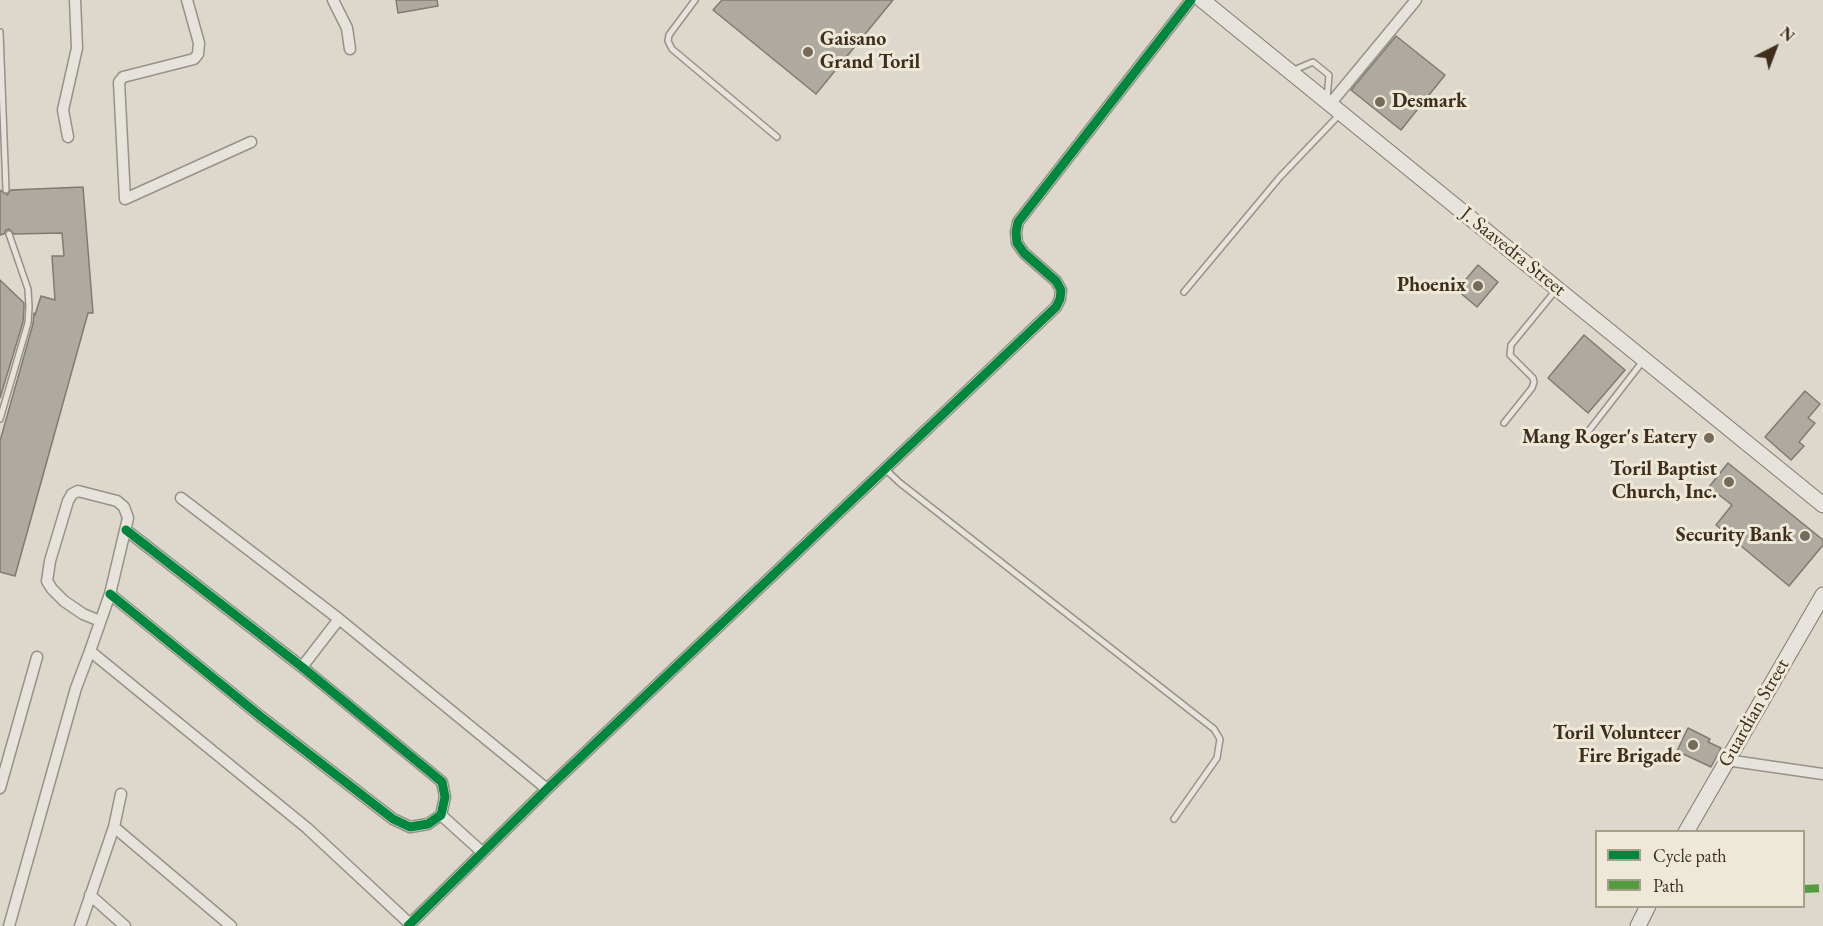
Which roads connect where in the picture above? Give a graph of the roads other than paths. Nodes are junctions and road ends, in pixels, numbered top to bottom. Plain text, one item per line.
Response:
1 (75, 0) edge
2 (187, 0) edge
3 (333, 0) edge
4 (695, 0) edge
5 (1191, 0) edge
6 (1202, 0) edge
7 (1416, 0) edge
8 (0, 32) edge
9 (350, 49) dead end
10 (1291, 72) junction
11 (1333, 105) junction
12 (68, 137) dead end
13 (777, 137) dead end
14 (251, 142) dead end
15 (6, 190) dead end
16 (9, 234) dead end
17 (1557, 288) junction
18 (1184, 292) dead end
19 (1644, 359) junction
20 (0, 419) edge
21 (1504, 423) dead end
22 (1580, 442) dead end
23 (884, 468) junction
24 (180, 498) dead end
25 (1823, 505) edge
26 (126, 530) junction
27 (110, 594) junction
28 (1823, 595) edge
29 (339, 619) junction
30 (100, 621) junction
31 (90, 651) junction
32 (37, 657) dead end
33 (302, 667) junction
34 (1726, 760) junction
35 (1823, 774) edge
36 (0, 788) edge
37 (547, 789) junction
38 (121, 794) dead end
39 (441, 815) junction
40 (1174, 819) dead end
41 (114, 827) junction
42 (1687, 830) edge
43 (482, 852) junction
44 (90, 895) junction
45 (1647, 908) edge
46 (220, 917) junction
47 (409, 925) edge
48 (9, 926) edge
49 (80, 926) edge
50 (125, 926) edge
51 (212, 926) edge
52 (231, 926) edge
53 (1638, 926) edge

1 - 12 street
2 - 14 street
3 - 9 street
4 - 13 lane
5 - 23 street
6 - 10 main road, J. Saavedra Street
7 - 11 street
8 - 15 lane
10 - 11 main road, J. Saavedra Street
10 - 11 lane
11 - 17 main road, J. Saavedra Street
11 - 18 lane
16 - 20 lane
17 - 19 main road, J. Saavedra Street
17 - 21 lane
19 - 22 lane
19 - 25 main road, J. Saavedra Street
23 - 37 street
23 - 40 lane
24 - 29 street
26 - 27 street
26 - 30 street
26 - 33 street
27 - 30 street
27 - 39 street
28 - 34 main road, Guardian Street
29 - 33 street
29 - 37 street
30 - 31 street
31 - 47 street
31 - 48 street
32 - 36 street
33 - 39 street
34 - 35 street
34 - 42 main road, Guardian Street
37 - 43 street
38 - 41 street
39 - 43 street
41 - 44 street
41 - 46 street
43 - 47 street
44 - 49 street
44 - 50 street
45 - 53 main road
46 - 51 street
46 - 52 street

